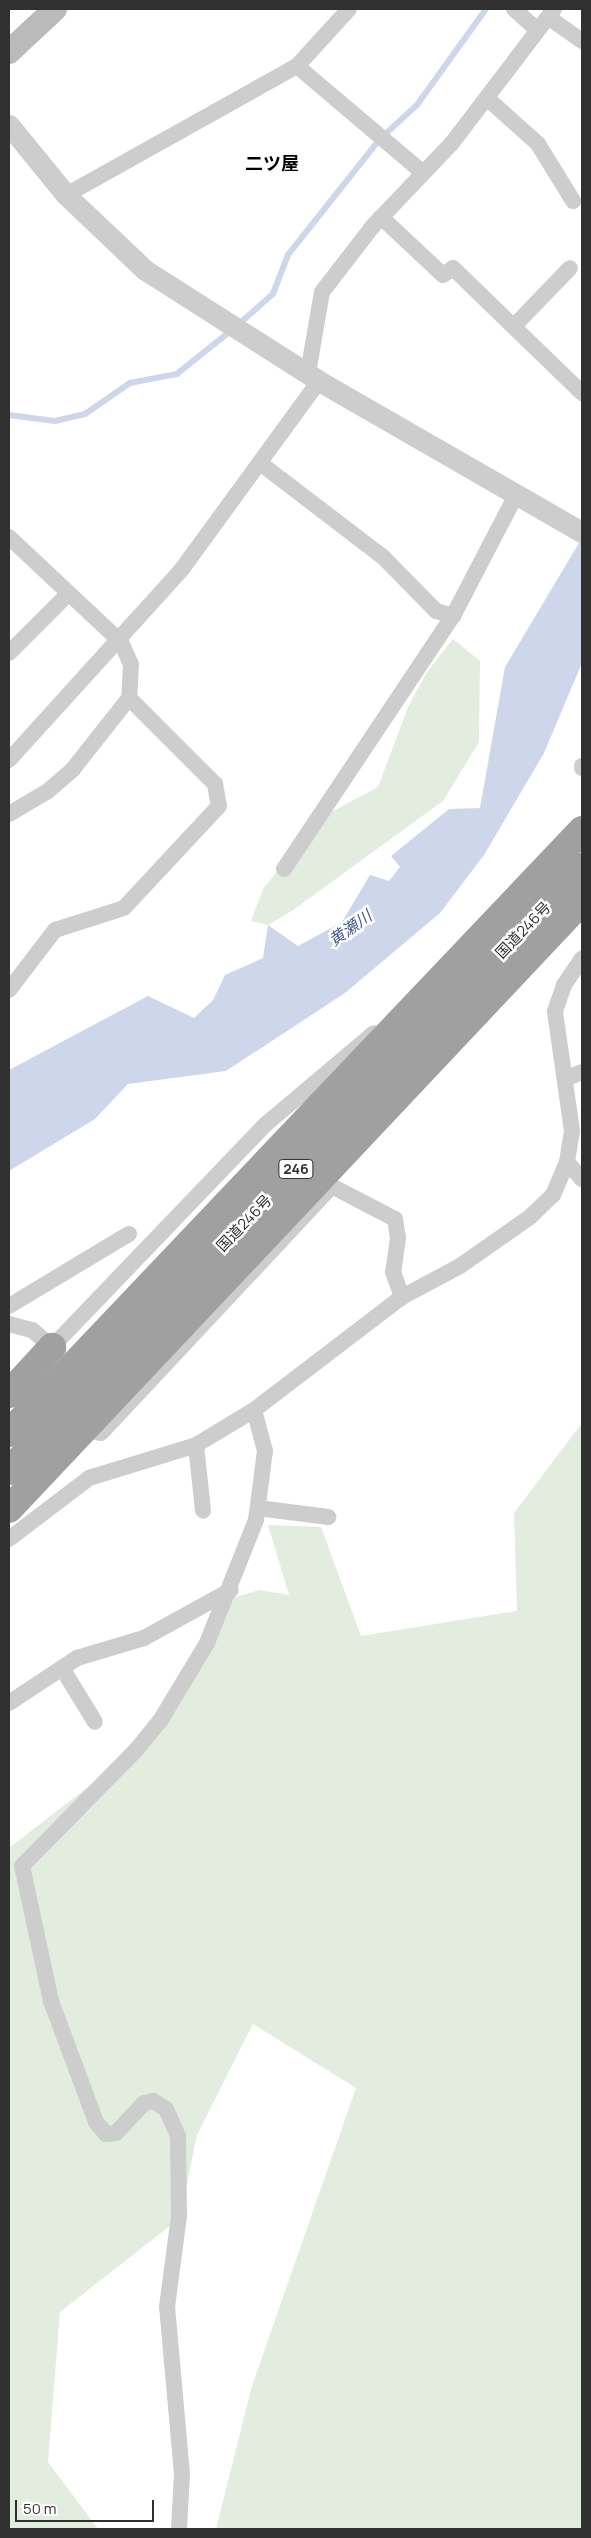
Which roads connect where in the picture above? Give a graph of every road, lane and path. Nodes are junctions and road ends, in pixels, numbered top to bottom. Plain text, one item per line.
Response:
1 (55, 9) edge
2 (349, 9) edge
3 (514, 9) edge
4 (546, 18) edge
5 (582, 41) edge
6 (9, 52) edge
7 (297, 66) junction
8 (487, 98) junction
9 (9, 125) edge
10 (423, 173) junction
11 (66, 195) junction
12 (573, 201) dead end
13 (381, 218) junction
14 (570, 268) dead end
15 (515, 326) junction
16 (313, 377) junction
17 (582, 393) edge
18 (260, 463) junction
19 (520, 497) junction
20 (582, 532) edge
21 (9, 537) edge
22 (68, 594) junction
23 (453, 616) junction
24 (120, 642) junction
25 (9, 653) edge
26 (128, 698) junction
27 (9, 760) edge
28 (9, 814) edge
29 (582, 829) edge
30 (582, 867) edge
31 (284, 869) dead end
32 (582, 901) edge
33 (582, 958) edge
34 (9, 990) edge
35 (575, 1075) edge
36 (266, 1124) junction
37 (567, 1162) junction
38 (582, 1178) edge
39 (325, 1184) junction
40 (129, 1234) dead end
41 (402, 1297) junction
42 (9, 1306) edge
43 (9, 1324) edge
44 (52, 1347) junction
45 (9, 1394) edge
46 (112, 1400) junction
47 (254, 1410) junction
48 (85, 1429) junction
49 (9, 1433) edge
50 (196, 1445) junction
51 (9, 1471) edge
52 (258, 1508) junction
53 (9, 1509) edge
54 (203, 1511) dead end
55 (328, 1517) dead end
56 (9, 1539) edge
57 (231, 1590) junction
58 (62, 1668) junction
59 (9, 1704) edge
60 (96, 1722) dead end
61 (15, 1869) edge
62 (179, 2529) edge

1 - 6 main road
2 - 7 street
3 - 4 street
4 - 5 street
4 - 8 street
7 - 10 street
7 - 11 street
8 - 10 street
8 - 12 street
9 - 11 street
10 - 13 street
11 - 16 street
13 - 15 street
13 - 16 street
14 - 15 street
15 - 17 street
16 - 18 street
16 - 19 street
18 - 23 street
18 - 24 street
19 - 20 street
19 - 23 street
21 - 22 street
22 - 24 street
22 - 25 street
23 - 31 street
24 - 26 street
24 - 27 street
26 - 28 street
26 - 34 street
29 - 36 street
29 - 49 highway, 国道246号 / 246, bridge
30 - 51 highway, 国道246号 / 246, bridge
32 - 39 highway
33 - 35 street
35 - 37 street
36 - 39 street
36 - 44 street
37 - 38 street
37 - 41 street
39 - 41 street
39 - 46 highway
39 - 48 street
40 - 42 street
41 - 47 street
43 - 44 street
44 - 45 highway
44 - 46 street
46 - 48 highway
47 - 50 street
47 - 52 street
48 - 53 highway
50 - 54 street
50 - 56 street
52 - 55 street
52 - 57 street
57 - 58 street
57 - 61 street
58 - 59 street
58 - 60 street
61 - 62 street

